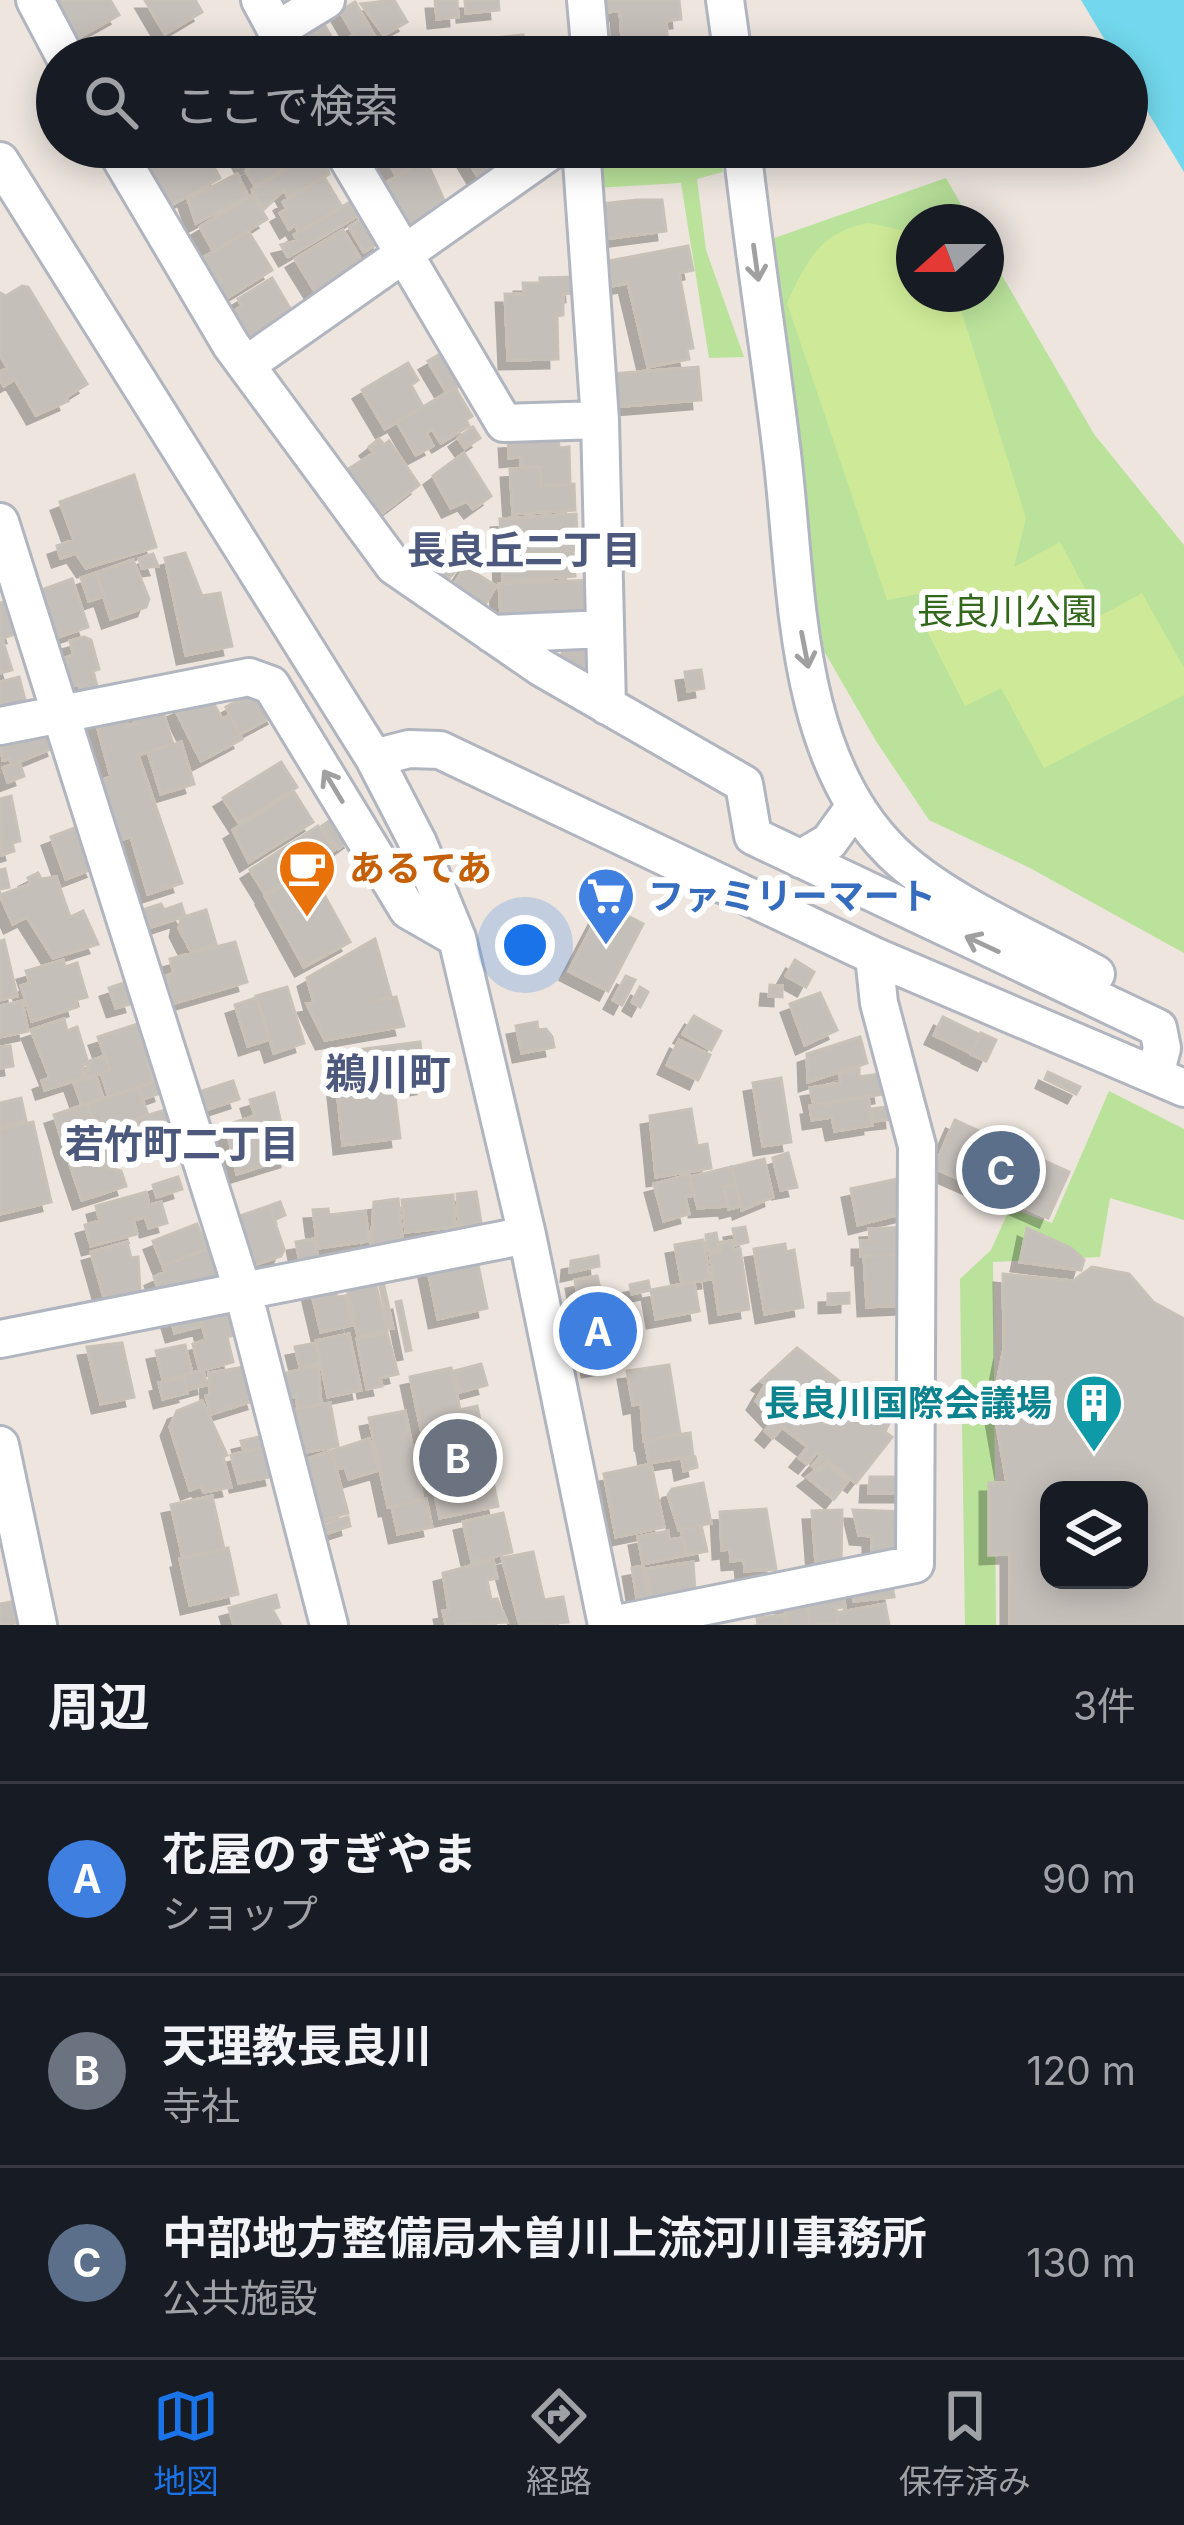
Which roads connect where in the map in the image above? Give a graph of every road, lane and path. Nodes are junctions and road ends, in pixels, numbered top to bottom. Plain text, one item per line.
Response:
1 (35, 0) edge
2 (326, 0) edge
3 (586, 0) edge
4 (725, 0) edge
5 (276, 29) edge
6 (54, 36) edge
7 (589, 36) edge
8 (730, 36) edge
9 (0, 161) edge
10 (127, 168) edge
11 (354, 168) edge
12 (525, 168) edge
13 (582, 168) edge
14 (744, 168) edge
15 (406, 249) junction
16 (246, 365) junction
17 (600, 420) junction
18 (0, 522) edge
19 (605, 629) junction
20 (491, 634) junction
21 (608, 706) junction
22 (62, 714) junction
23 (0, 726) edge
24 (374, 758) junction
25 (855, 806) junction
26 (800, 859) junction
27 (457, 938) junction
28 (874, 956) junction
29 (1184, 1032) edge
30 (1169, 1082) edge
31 (527, 1235) junction
32 (243, 1292) junction
33 (0, 1340) edge
34 (0, 1444) edge
35 (38, 1625) edge
36 (329, 1625) edge
37 (610, 1625) edge

1 - 6 street
2 - 5 street
3 - 7 street
4 - 8 street
9 - 24 street
10 - 16 street
11 - 15 street
12 - 15 street
13 - 17 street
14 -> 25 street
15 - 16 street
15 - 17 street
16 - 20 street
17 - 19 street
18 - 22 street
19 - 20 street
19 - 21 street
20 - 21 street
21 - 26 street
22 - 23 street
27 -> 22 street
22 - 32 street
24 - 27 street
24 - 28 street
25 - 26 street
25 - 29 street
30 -> 26 street
27 - 31 street
28 - 30 street
28 - 37 street
31 - 32 street
31 - 37 street
32 - 33 street
32 - 36 street
34 - 35 street

